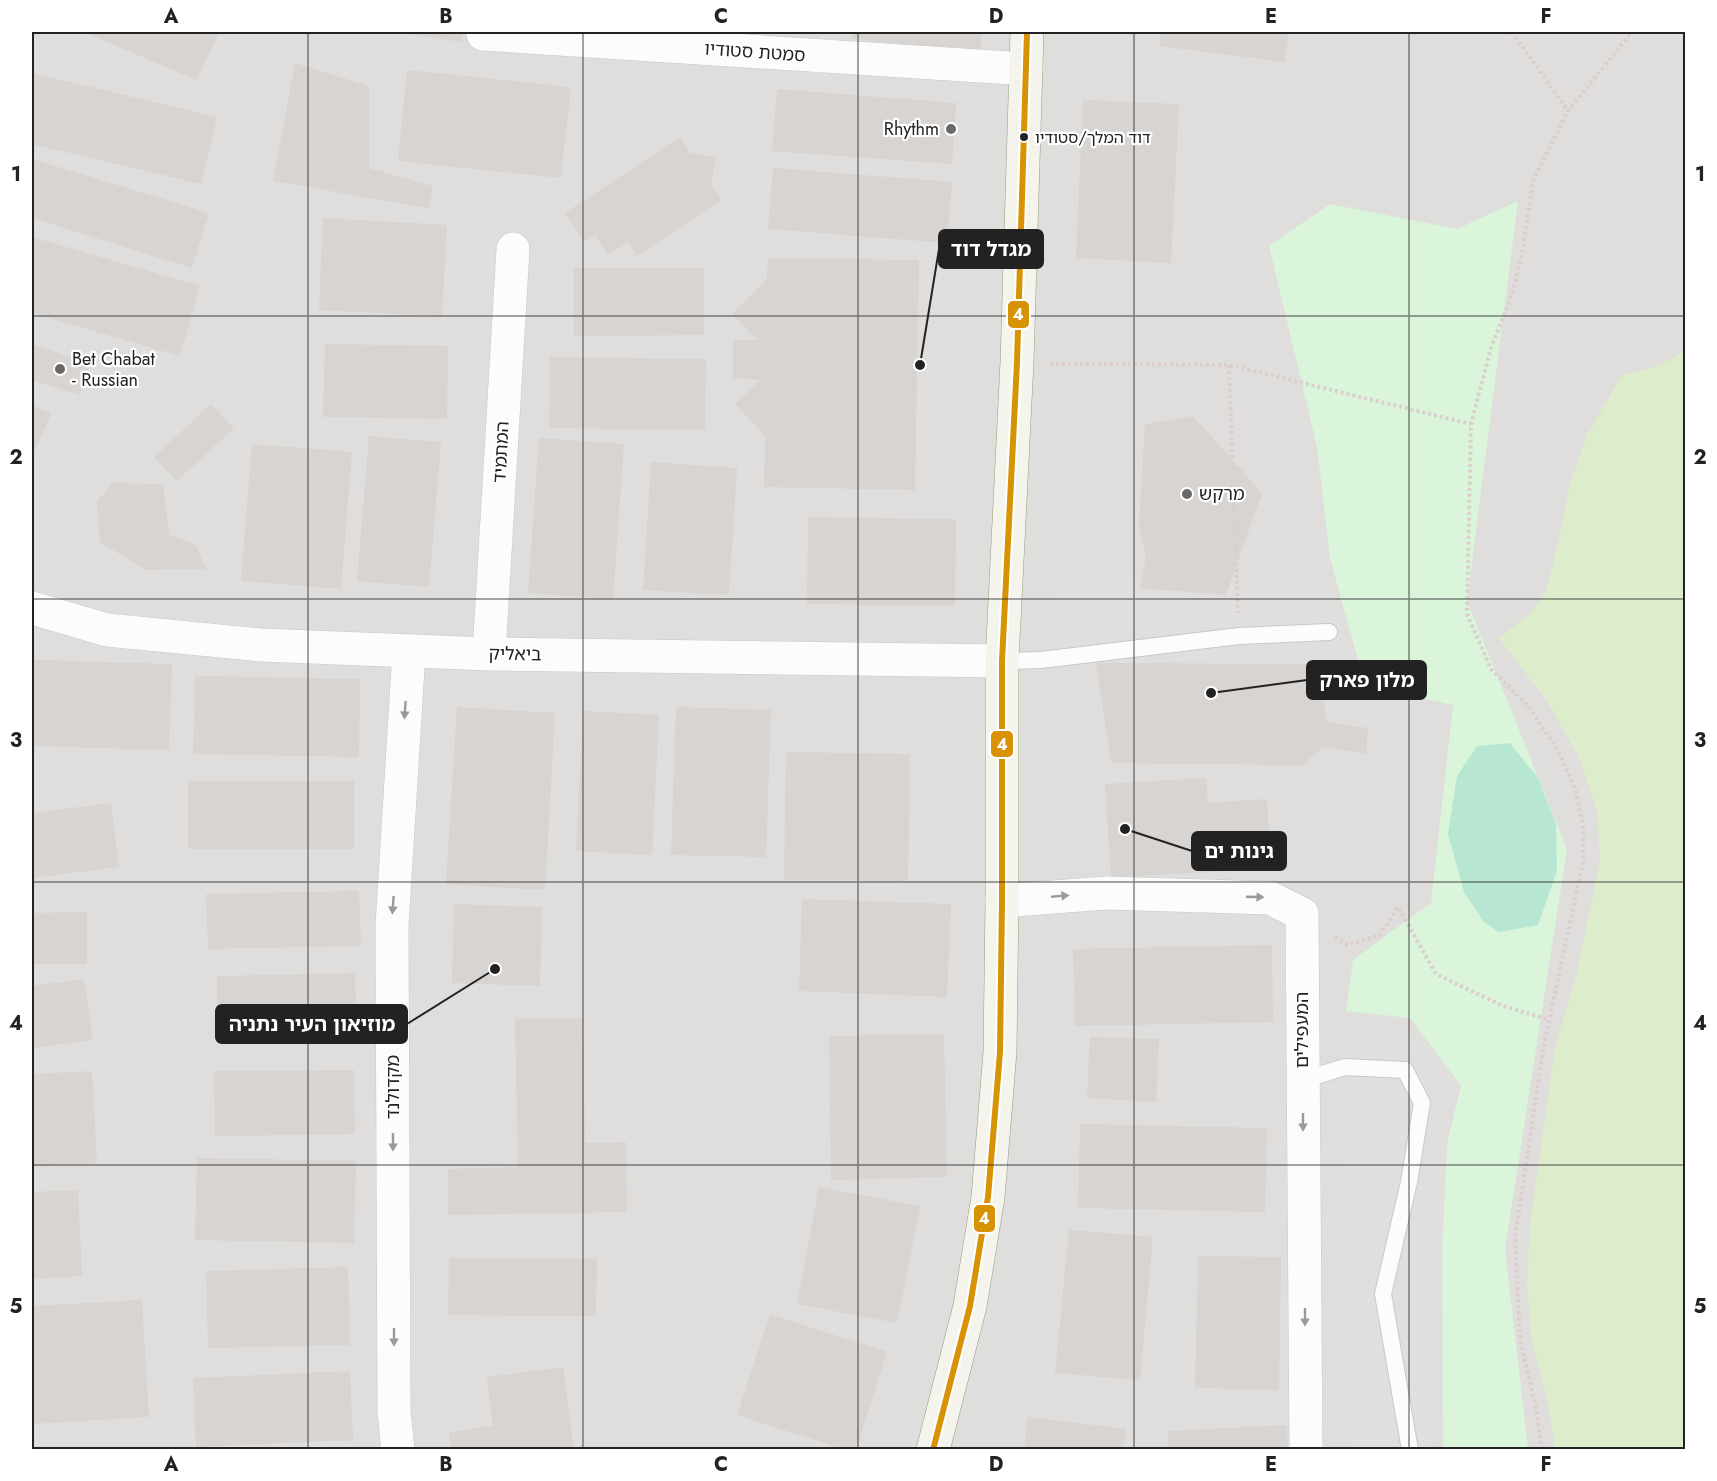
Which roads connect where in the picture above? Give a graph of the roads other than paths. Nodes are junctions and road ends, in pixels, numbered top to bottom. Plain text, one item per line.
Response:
1 (1027, 32) edge
2 (483, 34) dead end
3 (1026, 69) junction
4 (513, 249) dead end
5 (32, 608) edge
6 (1329, 632) dead end
7 (409, 652) junction
8 (489, 654) junction
9 (1002, 662) junction
10 (1002, 901) junction
11 (1303, 1080) junction
12 (398, 1449) edge
13 (933, 1449) edge
14 (1306, 1449) edge
15 (1410, 1449) edge

1 - 3 street
2 - 3 street, סמטת סטודיו
3 - 9 street
4 - 8 street, המתמיד
5 - 7 street, ביאליק
6 - 9 lane
7 - 8 street, ביאליק
7 -> 12 street, מקדולנד
8 - 9 street, ביאליק
9 - 10 street
10 -> 11 street, המעפילים
10 - 13 street
11 -> 14 street, המעפילים
11 - 15 lane

